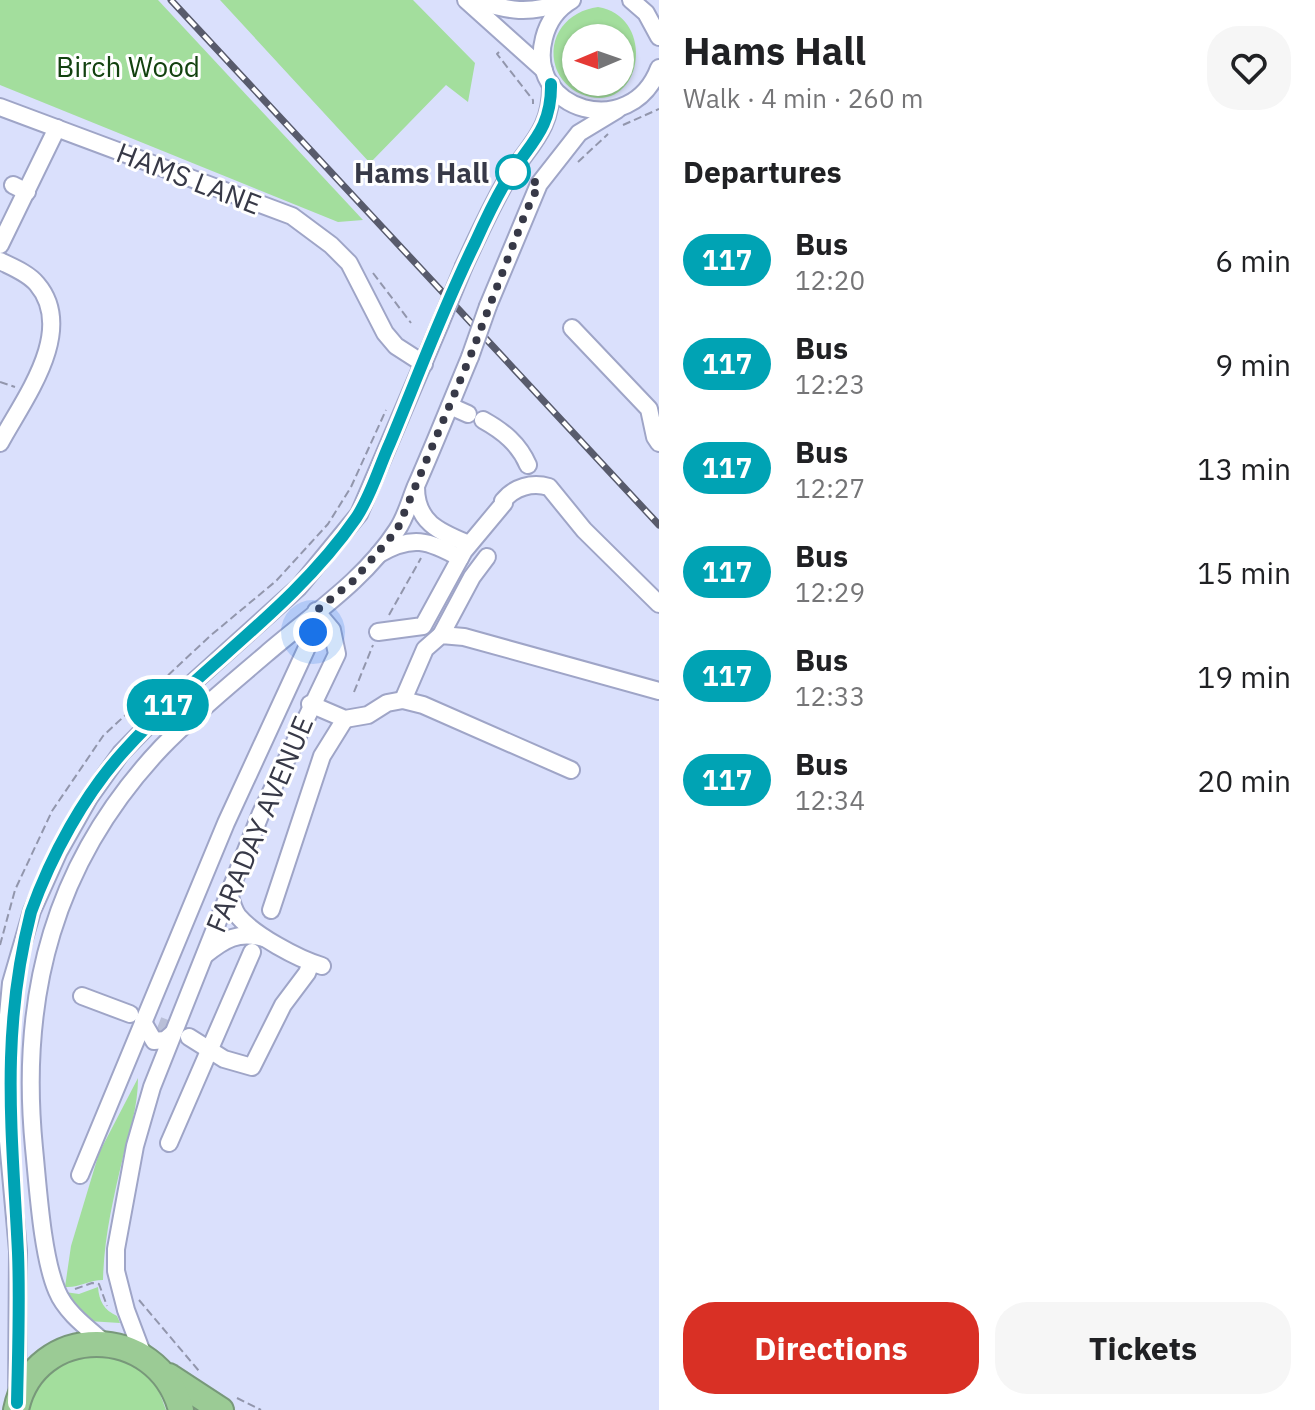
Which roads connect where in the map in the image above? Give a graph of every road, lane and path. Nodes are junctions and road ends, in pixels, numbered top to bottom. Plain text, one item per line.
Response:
1 (466, 0) edge
2 (473, 0) edge
3 (572, 0) edge
4 (631, 0) edge
5 (652, 21) edge
6 (497, 54) dead end
7 (659, 68) edge
8 (548, 78) junction
9 (653, 90) edge
10 (0, 107) edge
11 (659, 109) edge
12 (617, 110) junction
13 (534, 113) dead end
14 (57, 128) junction
15 (618, 128) dead end
16 (608, 134) dead end
17 (579, 163) dead end
18 (0, 245) edge
19 (0, 261) edge
20 (359, 279) junction
21 (411, 323) dead end
22 (572, 328) dead end
23 (424, 364) junction
24 (0, 382) edge
25 (27, 392) junction
26 (390, 399) dead end
27 (450, 406) junction
28 (655, 412) edge
29 (0, 443) edge
30 (659, 443) edge
31 (528, 465) junction
32 (416, 485) junction
33 (547, 486) junction
34 (523, 487) junction
35 (464, 551) junction
36 (377, 555) junction
37 (487, 557) dead end
38 (421, 558) dead end
39 (659, 604) edge
40 (319, 614) junction
41 (378, 632) junction
42 (441, 635) junction
43 (659, 691) edge
44 (354, 692) dead end
45 (403, 700) junction
46 (310, 704) junction
47 (345, 719) junction
48 (571, 770) dead end
49 (229, 892) junction
50 (266, 936) junction
51 (0, 945) edge
52 (252, 952) dead end
53 (202, 957) junction
54 (82, 996) dead end
55 (137, 1018) junction
56 (181, 1035) junction
57 (213, 1051) junction
58 (169, 1143) dead end
59 (80, 1175) dead end
60 (106, 1344) junction
61 (152, 1362) junction
62 (16, 1406) edge
63 (181, 1410) edge
64 (221, 1410) edge

1 - 8 street
2 - 3 street
3 - 8 street
4 - 5 street
6 - 13 path
7 - 9 street
8 - 12 street
8 - 23 street, bridge
9 - 12 street, FARADAY AVENUE
10 - 14 street, HAMS LANE
11 - 15 path
12 - 27 street, FARADAY AVENUE, bridge
14 - 18 street
14 - 20 street, HAMS LANE
16 - 17 path
19 - 25 street
20 - 21 path
20 - 23 street, HAMS LANE
22 - 28 street
23 - 62 street
24 - 25 path
25 - 29 street
26 - 51 path
27 - 31 street
27 - 32 street, FARADAY AVENUE
28 - 30 street
31 - 33 street
31 - 34 street
32 - 35 street
32 - 36 street, FARADAY AVENUE
33 - 34 street
33 - 39 street
34 - 35 street
35 - 36 street
35 - 41 street
36 - 40 street, FARADAY AVENUE
37 - 42 street
38 - 41 path
40 - 46 street, FARADAY AVENUE
40 - 55 street, FARADAY AVENUE
40 - 60 street, FARADAY AVENUE
41 - 44 path
42 - 43 street
42 - 45 street
45 - 47 street
45 - 48 street
46 - 47 street
46 - 49 street, FARADAY AVENUE
47 - 50 street
49 - 50 street
49 - 53 street, FARADAY AVENUE
50 - 53 street
50 - 57 street
52 - 57 street
53 - 56 street, FARADAY AVENUE
54 - 55 street
55 - 56 street
55 - 59 street, FARADAY AVENUE
56 - 57 street
56 - 61 street, FARADAY AVENUE
57 - 58 street
60 - 61 highway
60 - 62 highway
61 - 63 highway
61 - 64 highway

